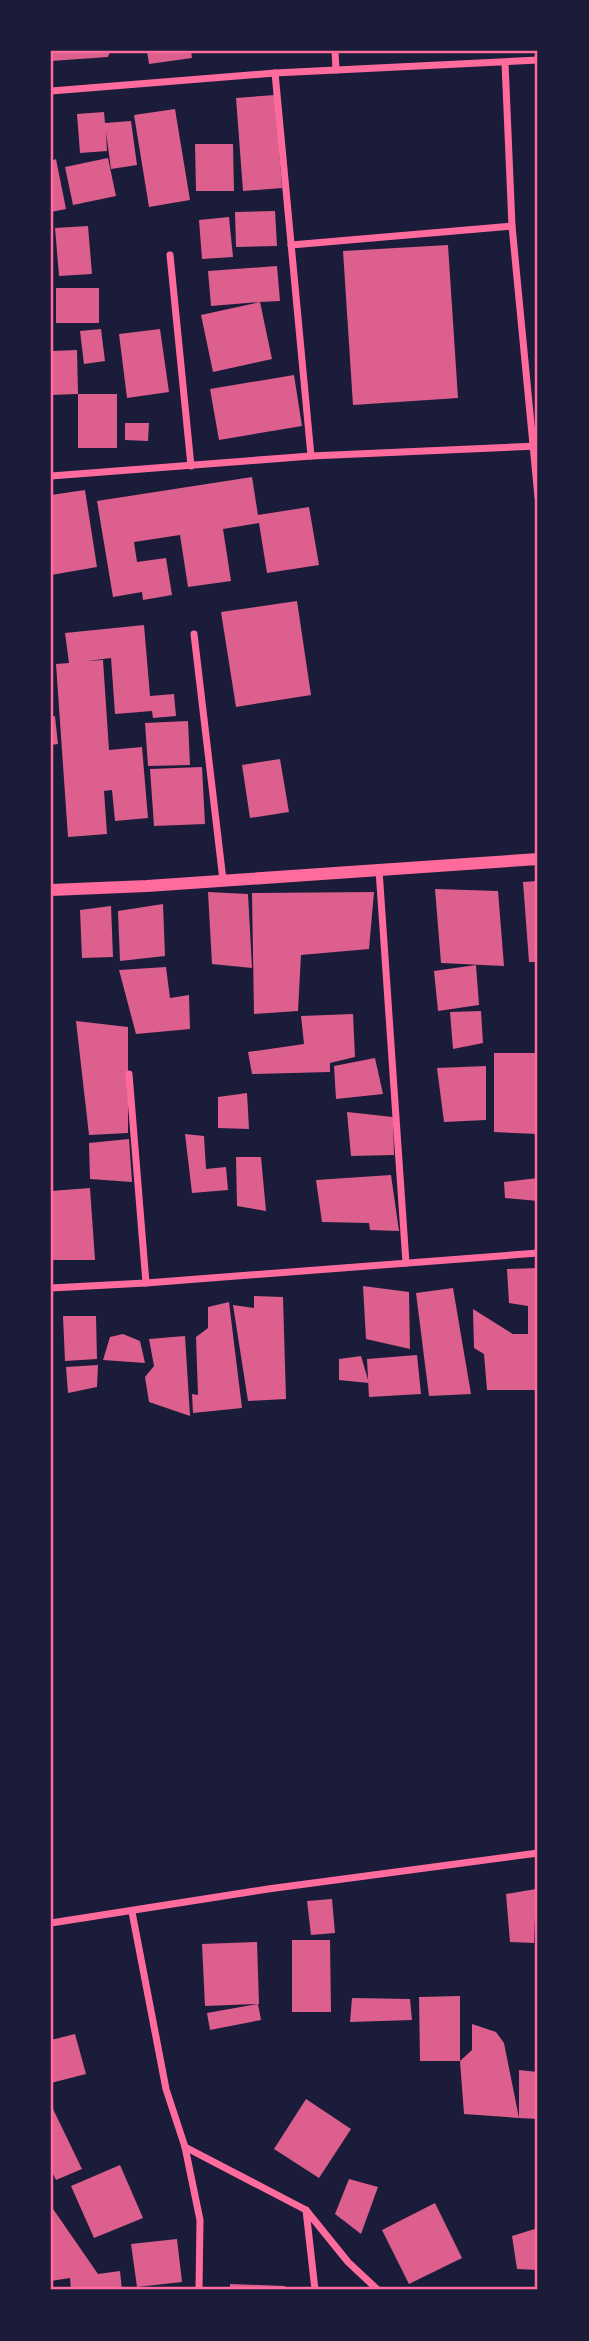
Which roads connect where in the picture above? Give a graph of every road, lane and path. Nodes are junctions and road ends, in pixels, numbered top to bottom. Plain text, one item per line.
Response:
1 (335, 51) edge
2 (538, 60) edge
3 (505, 63) junction
4 (336, 70) junction
5 (275, 73) junction
6 (51, 91) edge
7 (512, 226) junction
8 (291, 245) junction
9 (170, 256) dead end
10 (536, 447) edge
11 (311, 456) junction
12 (191, 466) junction
13 (51, 475) edge
14 (538, 497) edge
15 (194, 634) dead end
16 (538, 859) edge
17 (379, 870) junction
18 (223, 880) junction
19 (51, 890) edge
20 (128, 1074) dead end
21 (538, 1253) edge
22 (406, 1262) junction
23 (146, 1283) junction
24 (51, 1288) edge
25 (538, 1853) edge
26 (132, 1912) junction
27 (51, 1923) edge
28 (185, 2147) junction
29 (306, 2210) junction
30 (199, 2290) edge
31 (315, 2290) edge
32 (378, 2290) edge

1 - 4 street
2 - 3 street
3 - 4 street
3 - 7 street
4 - 5 street
5 - 6 street
5 - 8 street
7 - 8 street
7 - 10 street
8 - 11 street
9 - 12 street
10 - 11 street
10 - 14 street
11 - 12 street
12 - 13 street
15 - 18 street
16 - 17 street
17 - 18 street
17 - 22 street
18 - 19 street
20 - 23 street
21 - 22 street
22 - 23 street
23 - 24 street
25 - 26 street
26 - 27 street
26 - 28 street
28 - 29 street
28 - 30 street
29 - 31 street
29 - 32 street

